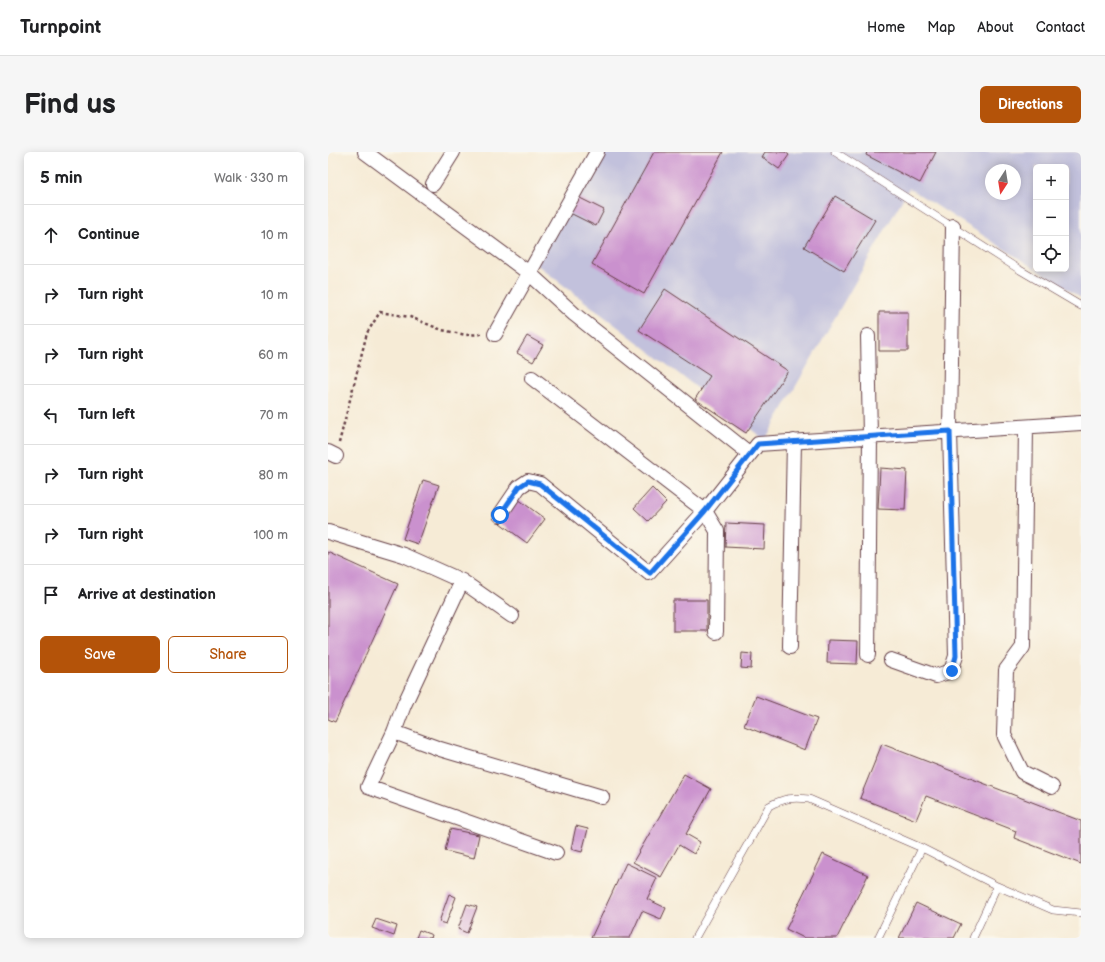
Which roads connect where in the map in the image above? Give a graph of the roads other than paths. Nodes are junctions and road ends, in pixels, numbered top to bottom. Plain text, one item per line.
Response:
1 (365, 152) edge
2 (454, 152) edge
3 (597, 152) edge
4 (835, 152) edge
5 (433, 184) dead end
6 (953, 226) junction
7 (529, 273) junction
8 (1081, 306) edge
9 (495, 334) road end
10 (868, 336) dead end
11 (532, 378) dead end
12 (1081, 423) edge
13 (1026, 427) junction
14 (950, 431) junction
15 (870, 436) junction
16 (794, 441) junction
17 (750, 454) junction
18 (705, 511) junction
19 (500, 515) dead end
20 (328, 532) edge
21 (462, 581) junction
22 (512, 616) dead end
23 (716, 632) dead end
24 (790, 647) dead end
25 (868, 655) dead end
26 (891, 660) dead end
27 (394, 732) junction
28 (1052, 787) dead end
29 (602, 797) dead end
30 (922, 848) junction
31 (556, 853) dead end
32 (998, 886) junction
33 (1081, 913) edge
34 (696, 938) edge
35 (878, 938) edge
36 (973, 938) edge

1 - 7 street
2 - 5 street
3 - 7 street
4 - 6 lane
6 - 8 lane
6 - 14 street
7 - 9 street
7 - 17 street
10 - 15 street
11 - 18 street
12 - 13 street
13 - 14 street
13 - 28 street
14 - 15 street
14 - 26 street
15 - 16 street
15 - 25 street
16 - 17 street
16 - 24 street
17 - 18 street
18 - 19 street
18 - 23 street
20 - 21 street
21 - 22 street
21 - 27 street
27 - 29 street
27 - 31 street
30 - 32 lane
30 - 34 lane
30 - 35 lane
32 - 33 lane
32 - 36 lane

